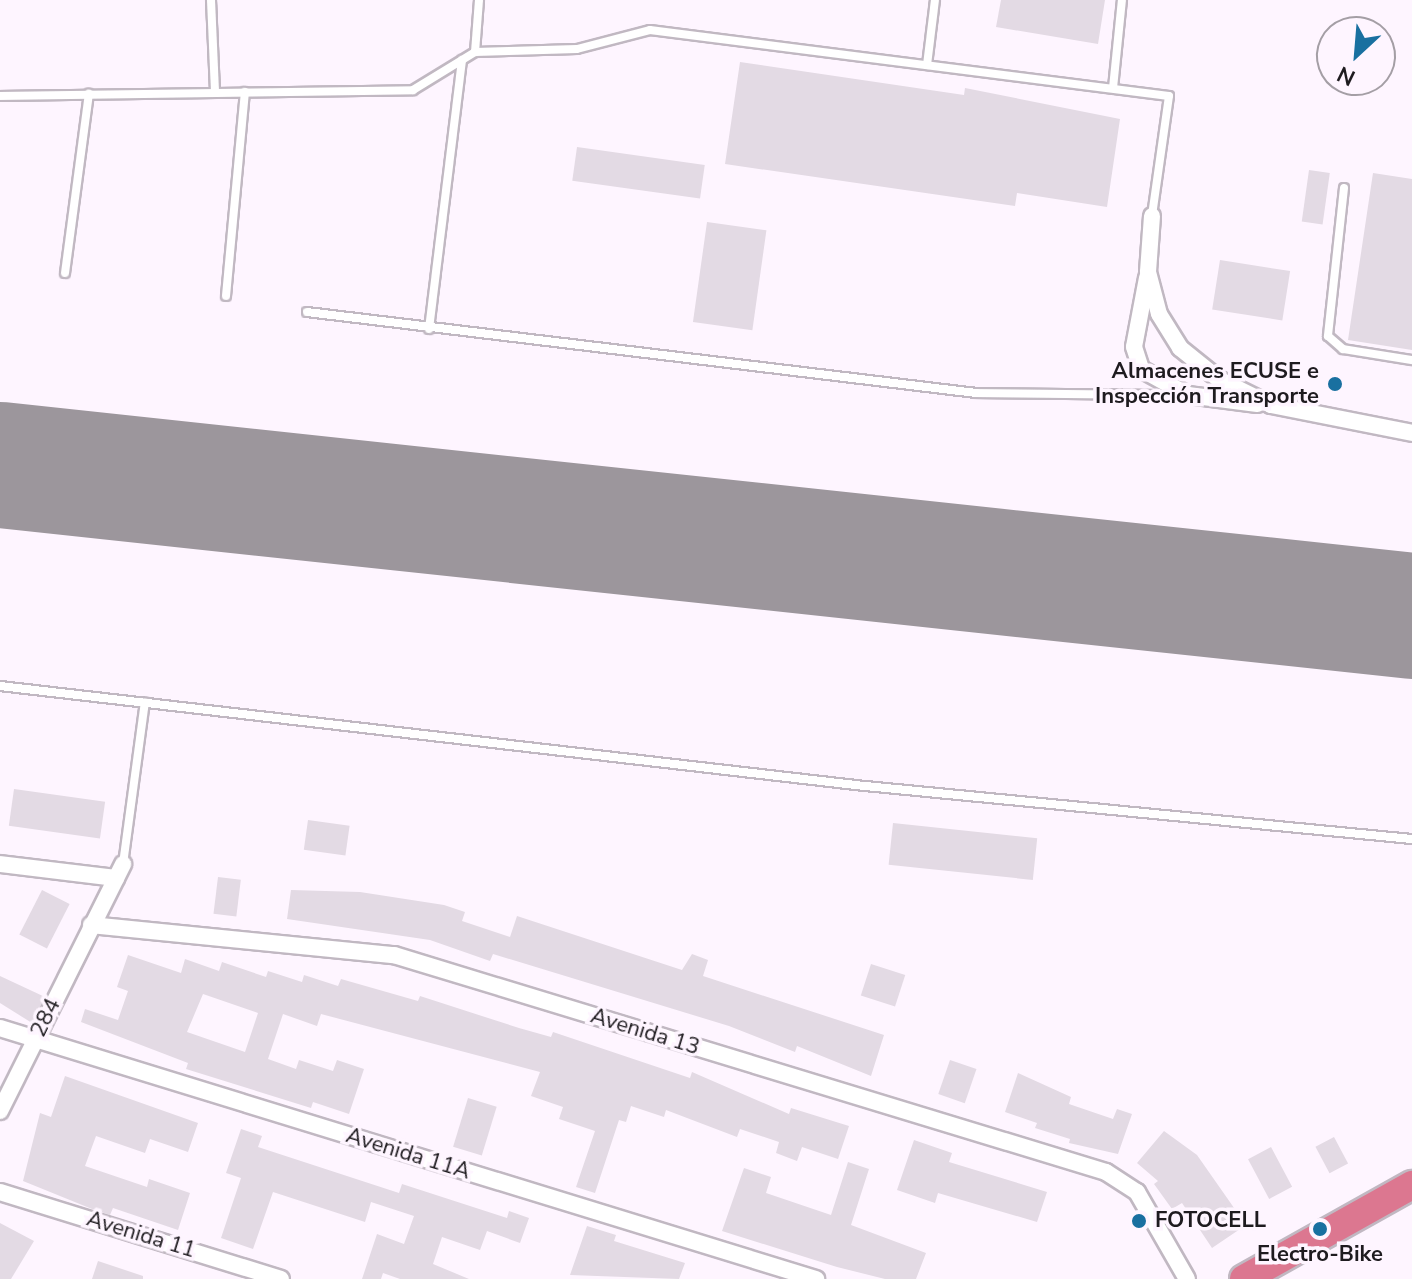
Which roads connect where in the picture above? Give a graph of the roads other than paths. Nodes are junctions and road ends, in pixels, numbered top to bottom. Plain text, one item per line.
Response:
1 (211, 0) edge
2 (479, 0) edge
3 (935, 0) edge
4 (1122, 0) edge
5 (475, 52) junction
6 (462, 60) junction
7 (927, 65) junction
8 (1113, 88) junction
9 (245, 92) junction
10 (215, 93) junction
11 (89, 94) junction
12 (0, 96) edge
13 (1344, 188) dead end
14 (1152, 216) joint
15 (1148, 272) junction
16 (65, 273) dead end
17 (226, 296) dead end
18 (307, 312) dead end
19 (429, 329) junction
20 (1412, 360) edge
21 (1188, 395) junction
22 (1271, 405) junction
23 (1412, 433) edge
24 (0, 686) edge
25 (145, 702) junction
26 (1412, 839) edge
27 (0, 864) edge
28 (120, 871) junction
29 (91, 925) junction
30 (0, 1028) edge
31 (36, 1039) junction
32 (0, 1111) edge
33 (1412, 1185) edge
34 (0, 1192) edge
35 (281, 1279) edge
36 (816, 1279) edge
37 (1187, 1279) edge
38 (1244, 1279) edge

1 - 10 lane
2 - 5 lane
3 - 7 lane
4 - 8 lane
5 - 6 lane
5 - 7 lane
6 - 9 lane
6 - 19 lane
7 - 8 lane
8 - 14 lane
9 - 10 lane
9 - 17 lane
10 - 11 lane
11 - 12 lane
11 - 16 lane
13 - 20 lane
14 - 15 street
15 - 21 street
15 - 22 street
18 - 19 lane
19 - 21 lane
21 - 22 street
22 - 23 street
24 - 25 lane
25 - 26 lane
25 - 28 lane
27 - 28 street
28 - 29 street
29 - 31 street, 284
29 - 37 street, Avenida 13
30 - 31 street, Avenida 11A
31 - 32 street, 284
31 - 36 street, Avenida 11A
33 - 38 highway
34 - 35 street, Avenida 11

